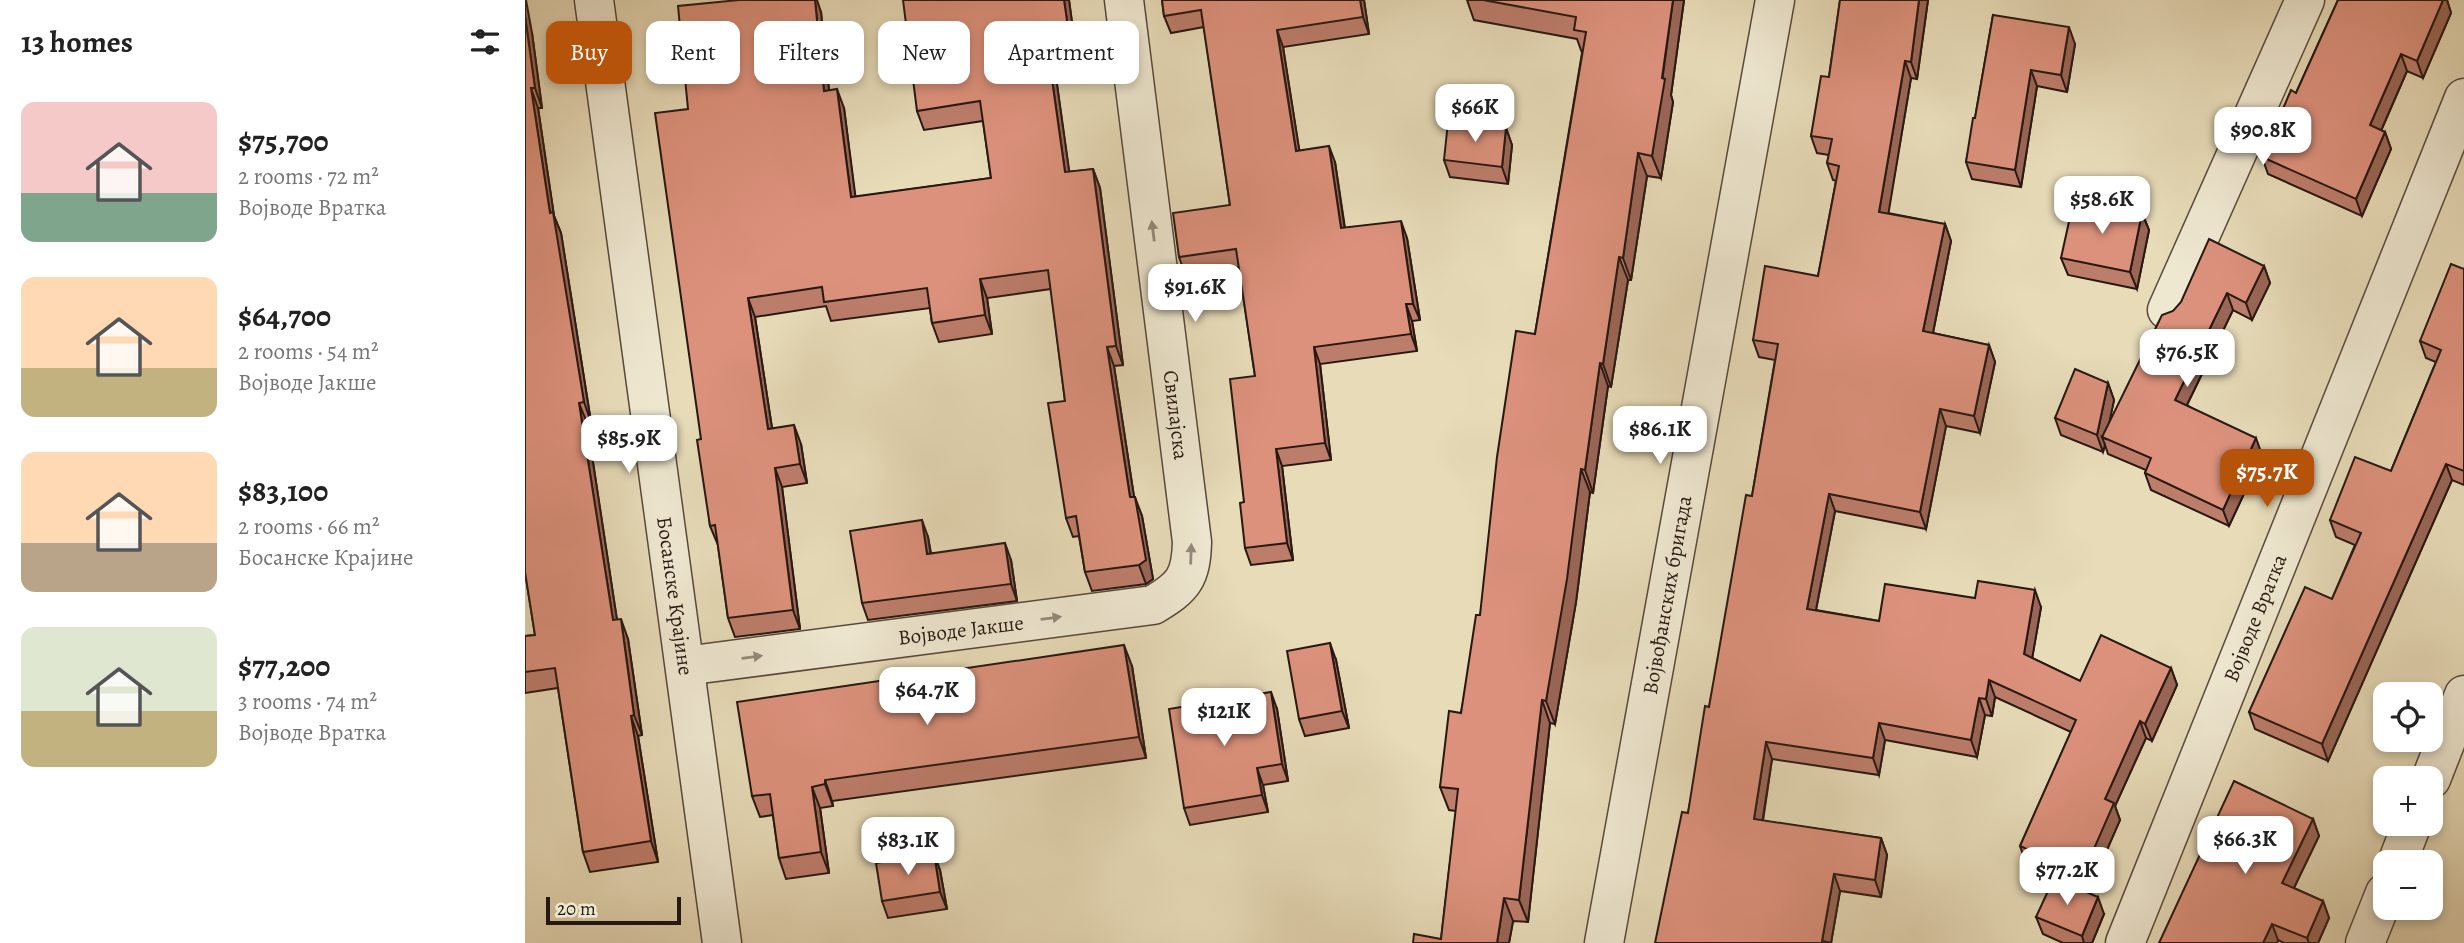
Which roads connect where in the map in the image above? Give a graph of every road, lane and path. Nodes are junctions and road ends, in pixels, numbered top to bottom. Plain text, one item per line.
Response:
1 (594, 0) edge
2 (1124, 0) edge
3 (1775, 0) edge
4 (2305, 0) edge
5 (2464, 98) edge
6 (2167, 310) edge
7 (1153, 605) joint
8 (685, 666) junction
9 (2464, 695) edge
10 (2436, 766) edge
11 (2374, 920) edge
12 (722, 943) edge
13 (1604, 943) edge
14 (2125, 943) edge
15 (2365, 943) edge

1 - 8 street, Босанске Крајине
7 -> 2 street, Свилајска
3 - 13 street, Војвођанских бригада
4 - 6 street
5 - 14 street, Војводе Вратка
8 -> 7 street, Војводе Јакше
8 - 12 street, Босанске Крајине
9 - 10 street
11 - 15 street

